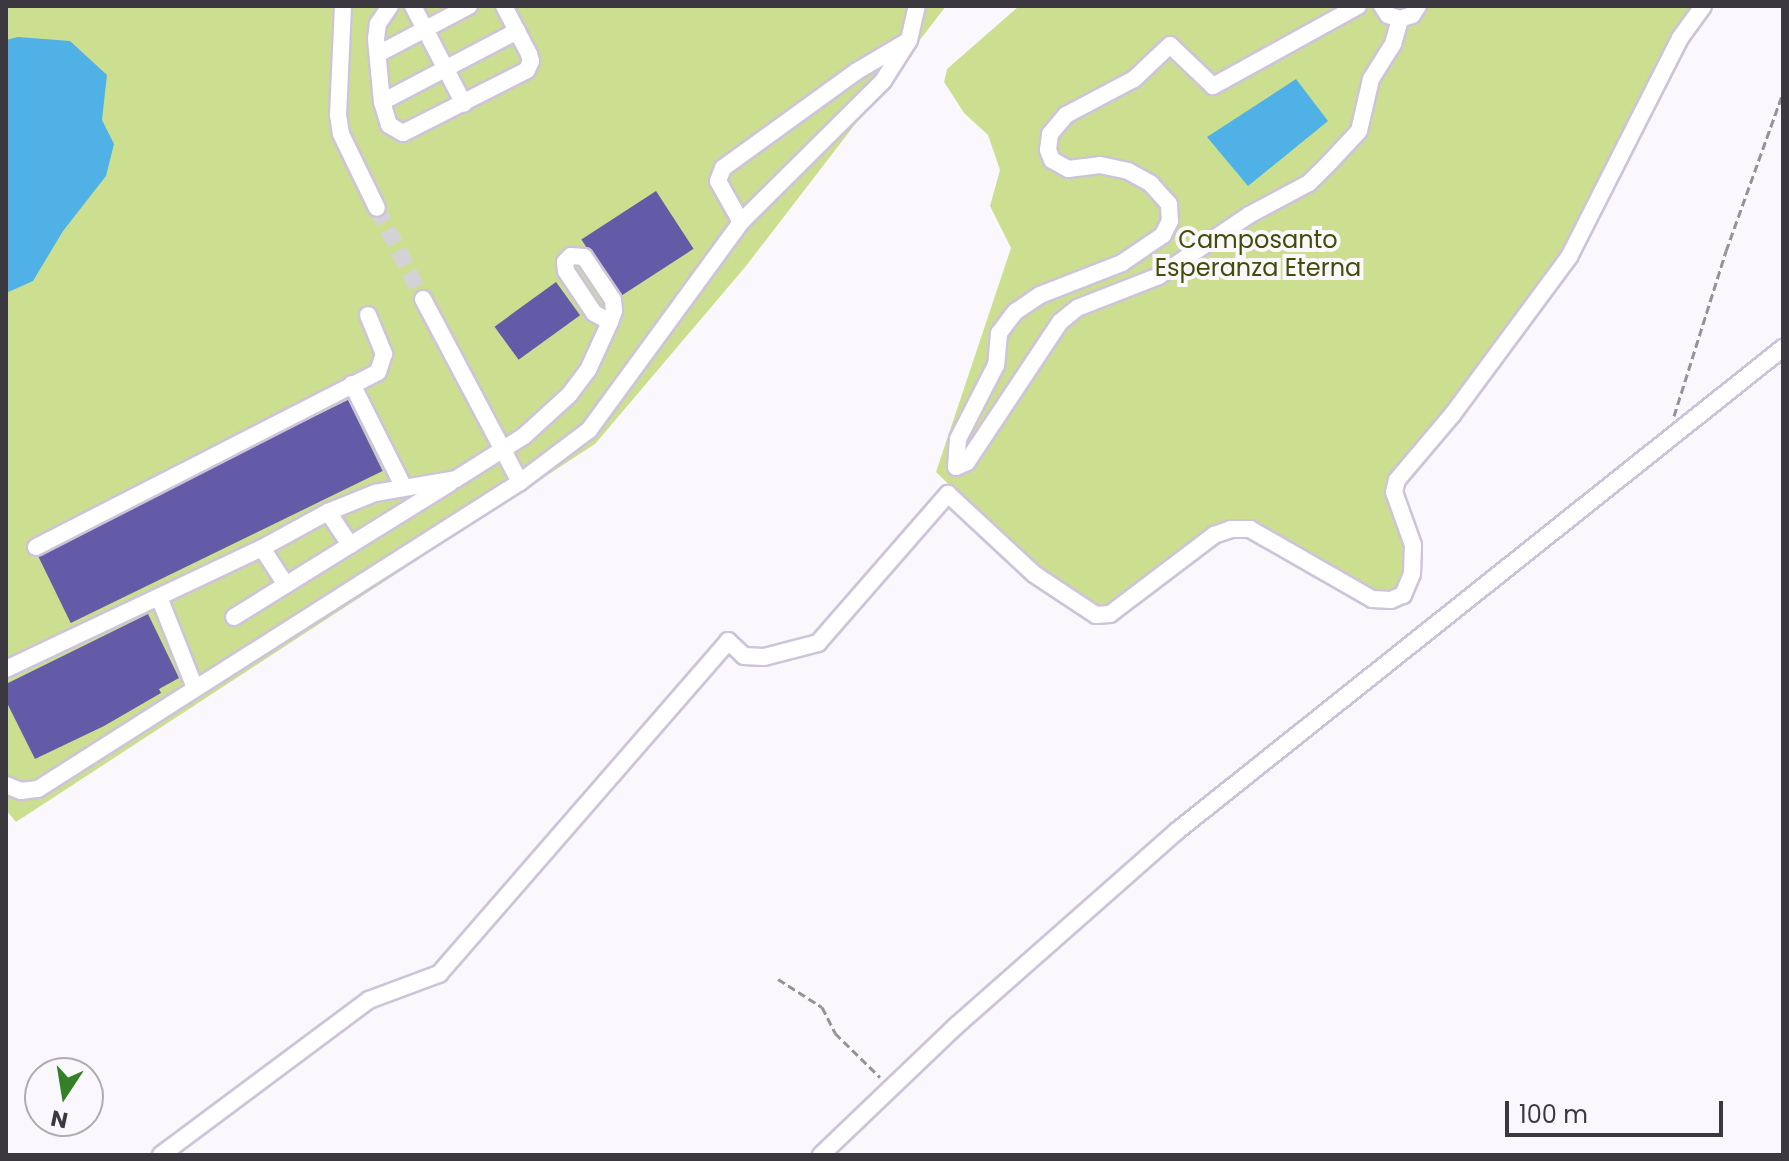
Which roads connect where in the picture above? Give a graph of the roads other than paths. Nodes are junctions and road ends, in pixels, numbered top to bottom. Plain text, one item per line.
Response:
1 (343, 6) edge
2 (390, 6) edge
3 (413, 6) edge
4 (469, 6) edge
5 (504, 6) edge
6 (917, 6) edge
7 (1358, 6) edge
8 (1382, 6) edge
9 (1418, 6) edge
10 (1703, 6) edge
11 (1400, 19) junction
12 (425, 30) junction
13 (517, 31) junction
14 (909, 40) junction
15 (378, 54) junction
16 (445, 68) junction
17 (382, 102) junction
18 (464, 104) junction
19 (377, 208) tunnel mouth
20 (741, 222) junction
21 (423, 299) tunnel mouth
22 (368, 315) dead end
23 (610, 322) dead end
24 (1783, 348) edge
25 (352, 384) junction
26 (500, 449) junction
27 (456, 479) junction
28 (520, 482) junction
29 (403, 486) junction
30 (328, 512) junction
31 (350, 545) junction
32 (36, 547) dead end
33 (262, 548) junction
34 (286, 585) junction
35 (159, 597) junction
36 (234, 617) dead end
37 (6, 669) edge
38 (195, 688) junction
39 (6, 785) edge
40 (161, 1155) edge
41 (821, 1155) edge

1 - 19 street
2 - 15 street
3 - 12 street
4 - 12 street
5 - 13 street
6 - 14 street
7 - 11 street
8 - 11 street
9 - 11 street
10 - 40 street
12 - 15 street
12 - 16 street
13 - 16 street
13 - 18 street
14 - 20 street
14 - 20 street
15 - 17 street
16 - 17 street
16 - 18 street
17 - 18 street
20 - 28 street
21 - 26 street
22 - 25 street
23 - 26 street
24 - 41 street
25 - 29 street
25 - 32 street
26 - 27 street
26 - 28 street
27 - 29 street
27 - 31 street
28 - 38 street
29 - 30 street
30 - 31 street
30 - 33 street
31 - 34 street
33 - 34 street
33 - 35 street
34 - 36 street
35 - 37 street
35 - 38 street
38 - 39 street

